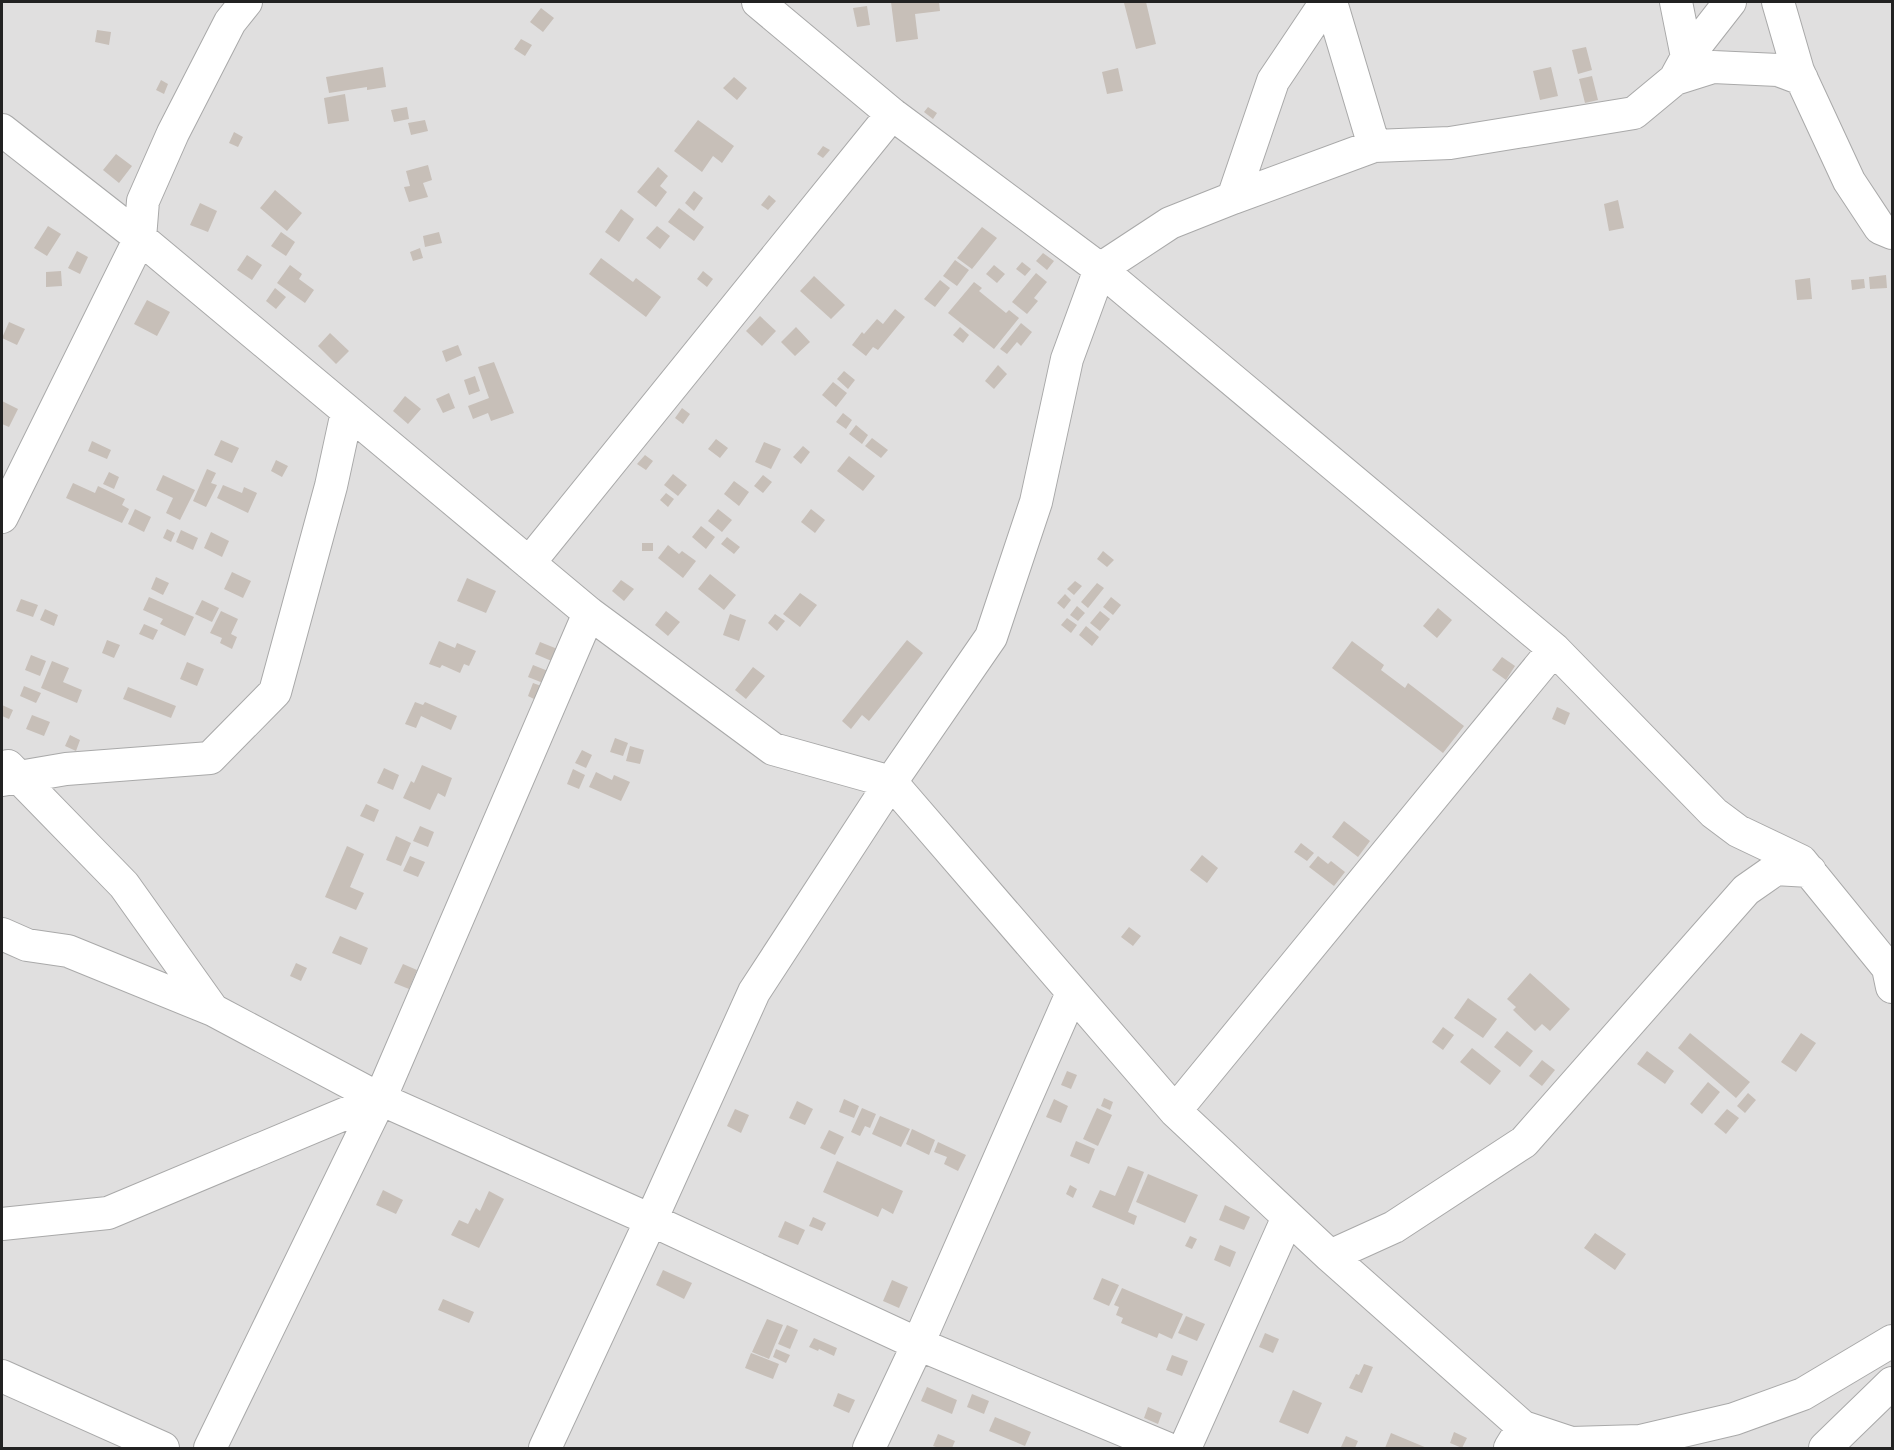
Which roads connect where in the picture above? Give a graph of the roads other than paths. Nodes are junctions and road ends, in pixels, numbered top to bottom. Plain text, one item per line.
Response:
1 (246, 2) edge
2 (1326, 2) edge
3 (1331, 2) edge
4 (1676, 2) edge
5 (1730, 2) edge
6 (1778, 2) edge
7 (765, 4) edge
8 (1681, 68) junction
9 (1802, 79) junction
10 (892, 114) junction
11 (2, 130) edge
12 (1374, 146) junction
13 (1233, 198) junction
14 (1893, 233) edge
15 (140, 238) junction
16 (1100, 269) junction
17 (347, 412) junction
18 (2, 517) edge
19 (529, 563) junction
20 (589, 613) junction
21 (1554, 649) junction
22 (7, 772) edge
23 (891, 782) junction
24 (1810, 872) junction
25 (2, 934) edge
26 (1893, 987) edge
27 (1072, 993) junction
28 (213, 1010) junction
29 (380, 1099) junction
30 (1175, 1111) junction
31 (1288, 1217) junction
32 (651, 1220) junction
33 (2, 1224) edge
34 (1330, 1256) junction
35 (1893, 1341) edge
36 (918, 1344) junction
37 (2, 1376) edge
38 (1893, 1383) edge
39 (1879, 1409) edge
40 (1517, 1438) edge
41 (162, 1449) edge
42 (210, 1449) edge
43 (545, 1449) edge
44 (870, 1449) edge
45 (1166, 1449) edge
46 (1185, 1449) edge
47 (1566, 1449) edge
48 (1825, 1449) edge

1 - 15 street
2 - 13 street
3 - 12 street
4 - 8 street
5 - 8 street
6 - 9 street
7 - 10 street
8 - 9 street
8 - 12 street
9 - 14 street
10 - 16 street
10 - 19 street
11 - 15 street
12 - 13 street
13 - 16 street
15 - 17 street
15 - 18 street
16 - 21 street
16 - 23 street
17 - 19 street
17 - 22 street
19 - 20 street
20 - 23 street
20 - 29 street
21 - 24 street
21 - 30 street
22 - 28 street
23 - 27 street
23 - 32 street
24 - 26 street
24 - 34 street
25 - 28 street
27 - 30 street
27 - 36 street
28 - 29 street
29 - 32 street
29 - 33 street
29 - 42 street
30 - 31 street
31 - 34 street
31 - 46 street
32 - 36 street
32 - 43 street
34 - 40 street
35 - 40 street
36 - 44 street
36 - 45 street
37 - 41 street
38 - 39 street
39 - 48 street
40 - 47 street

